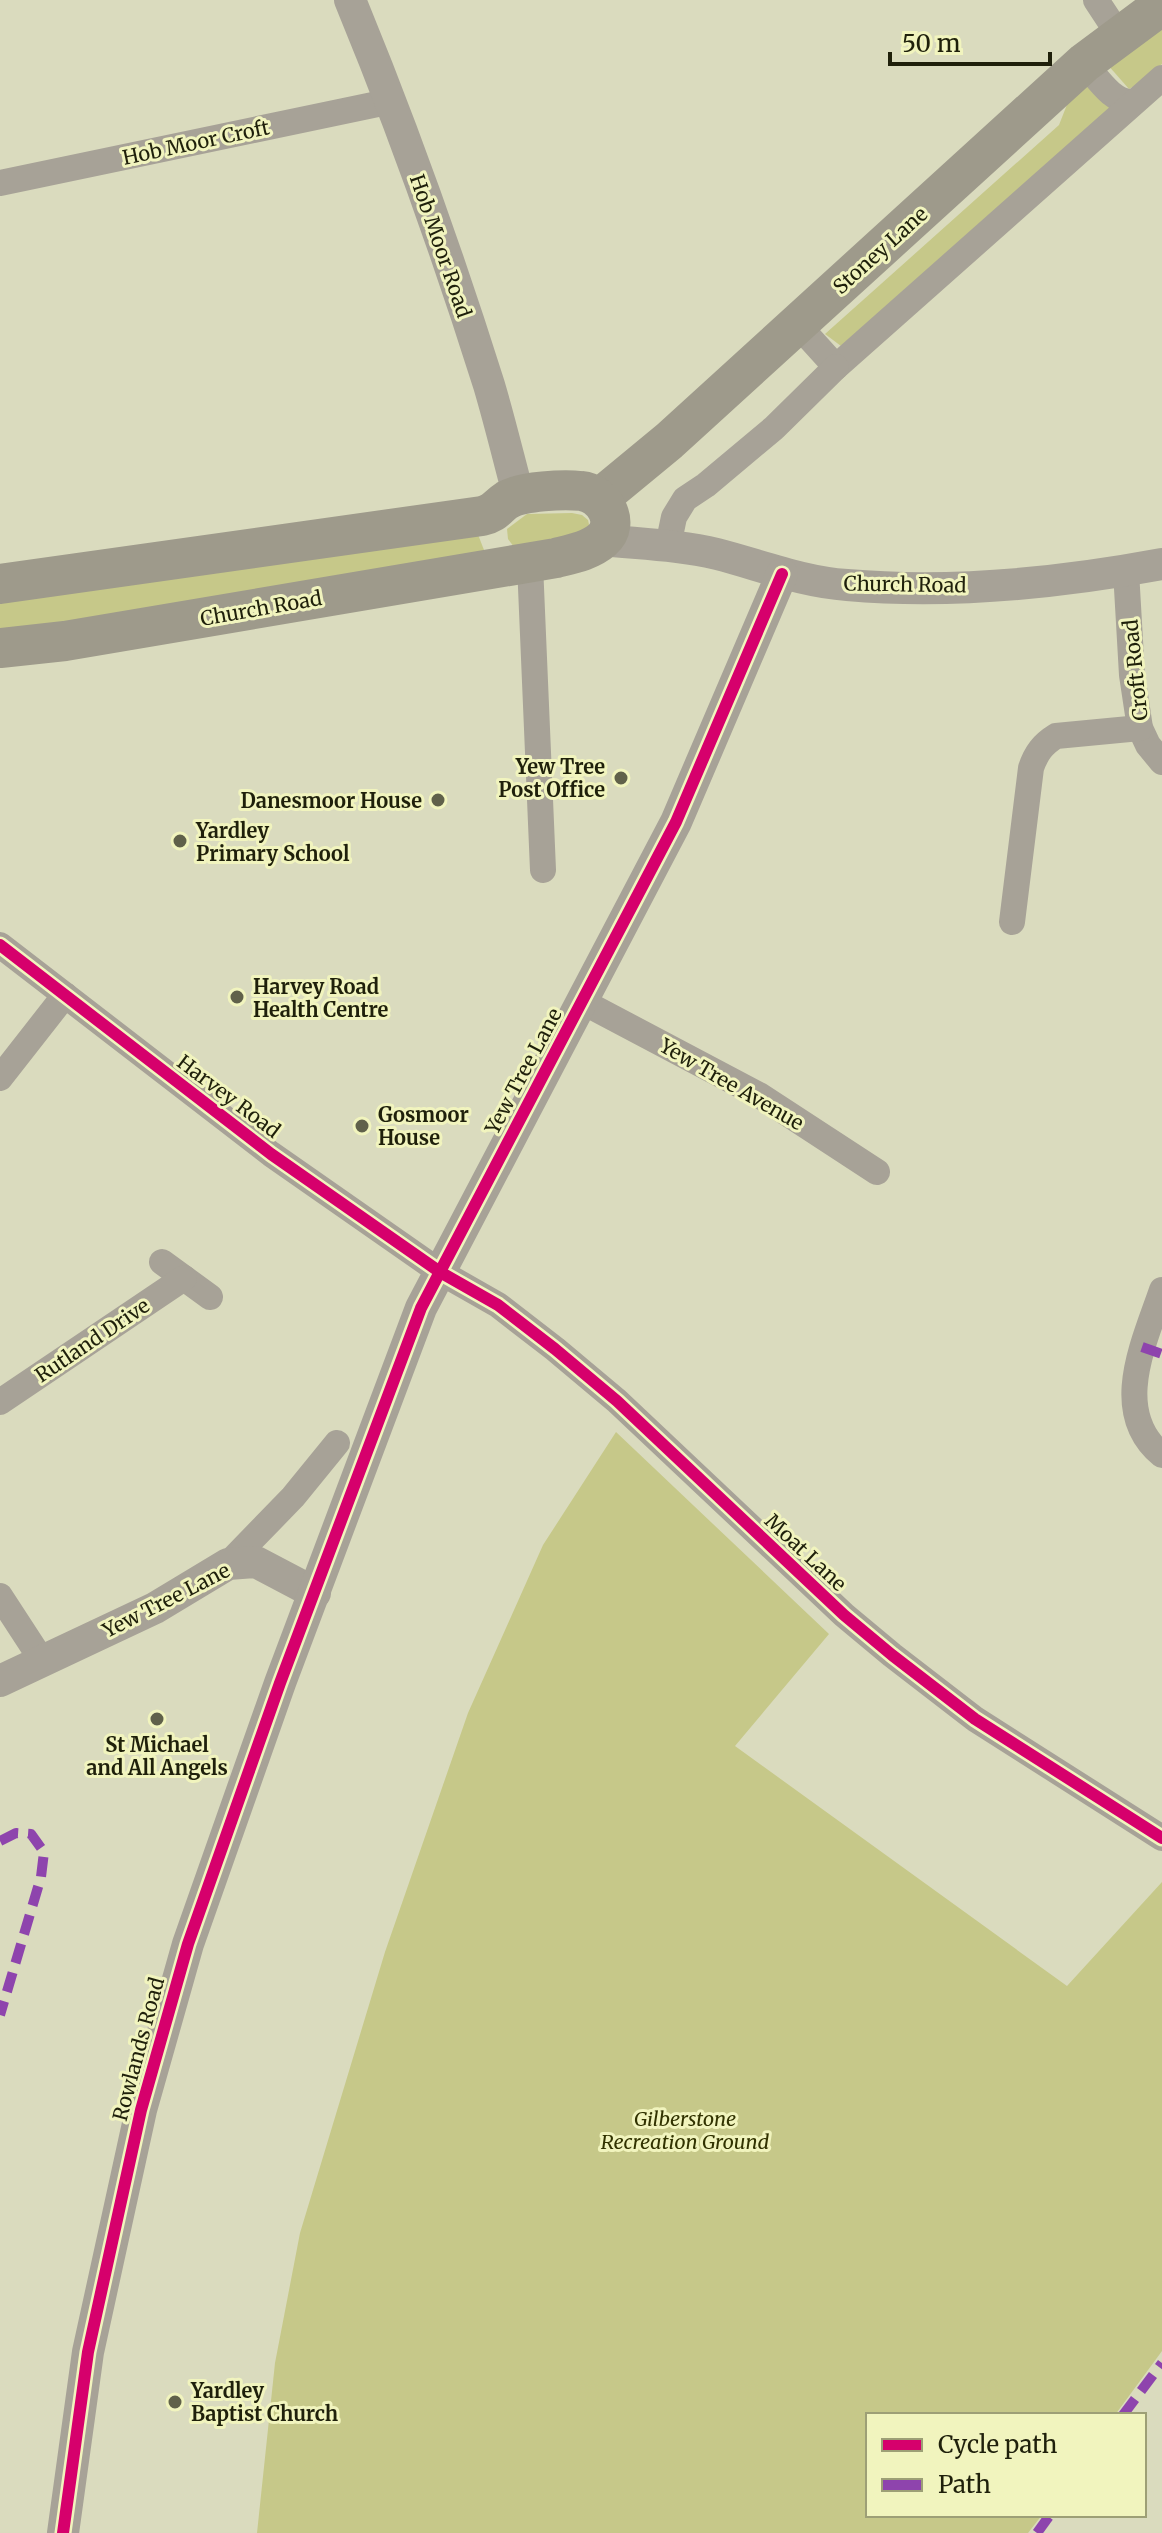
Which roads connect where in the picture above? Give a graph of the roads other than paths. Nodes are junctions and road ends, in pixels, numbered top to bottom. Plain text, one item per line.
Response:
1 (350, 0) edge
2 (1096, 0) edge
3 (1162, 5) edge
4 (1119, 35) junction
5 (1084, 63) junction
6 (1162, 78) edge
7 (392, 101) junction
8 (1133, 102) junction
9 (0, 183) edge
10 (797, 324) junction
11 (836, 367) junction
12 (600, 498) junction
13 (507, 505) junction
14 (602, 540) junction
15 (668, 546) junction
16 (526, 563) junction
17 (1162, 564) edge
18 (1126, 571) junction
19 (782, 574) junction
20 (0, 584) edge
21 (0, 648) edge
22 (1140, 728) junction
23 (1162, 762) edge
24 (543, 870) dead end
25 (1012, 922) dead end
26 (0, 945) edge
27 (65, 995) junction
28 (583, 1002) junction
29 (0, 1078) edge
30 (877, 1172) dead end
31 (162, 1262) dead end
32 (440, 1272) junction
33 (184, 1278) junction
34 (1162, 1290) edge
35 (210, 1297) dead end
36 (0, 1402) edge
37 (337, 1443) dead end
38 (1162, 1455) edge
39 (228, 1564) junction
40 (315, 1593) junction
41 (0, 1596) edge
42 (43, 1662) junction
43 (0, 1681) edge
44 (1162, 1838) edge
45 (63, 2533) edge

1 - 7 street, Hob Moor Road
2 - 4 street
3 - 4 main road, Stoney Lane
4 - 5 main road, Stoney Lane
5 - 8 street
5 - 10 main road, Stoney Lane
6 - 8 street
7 - 9 street, Hob Moor Croft
7 - 13 street, Hob Moor Road
8 - 11 street
10 - 11 street
10 - 12 main road, Stoney Lane
11 - 15 street
12 - 13 main road
12 - 14 main road
13 - 16 main road
13 - 20 main road
14 - 15 street, Church Road
14 - 16 main road, Church Road
15 - 19 street, Church Road
16 - 21 main road, Church Road
16 - 24 street
17 - 18 street, Church Road
18 - 19 street, Church Road
18 - 22 street, Croft Road
19 - 28 street, Yew Tree Lane
22 - 23 street, Croft Road
22 - 25 street
26 - 27 street, Harvey Road
27 - 29 street
27 - 32 street, Harvey Road
28 - 30 street, Yew Tree Avenue
28 - 32 street, Yew Tree Lane
31 - 33 street
32 - 40 street, Yew Tree Lane
32 - 44 street, Moat Lane
33 - 35 street
33 - 36 street, Rutland Drive
34 - 38 street
37 - 39 street
39 - 40 street, Yew Tree Lane
39 - 42 street, Yew Tree Lane
40 - 45 street, Rowlands Road
41 - 42 street
42 - 43 street, Yew Tree Lane

